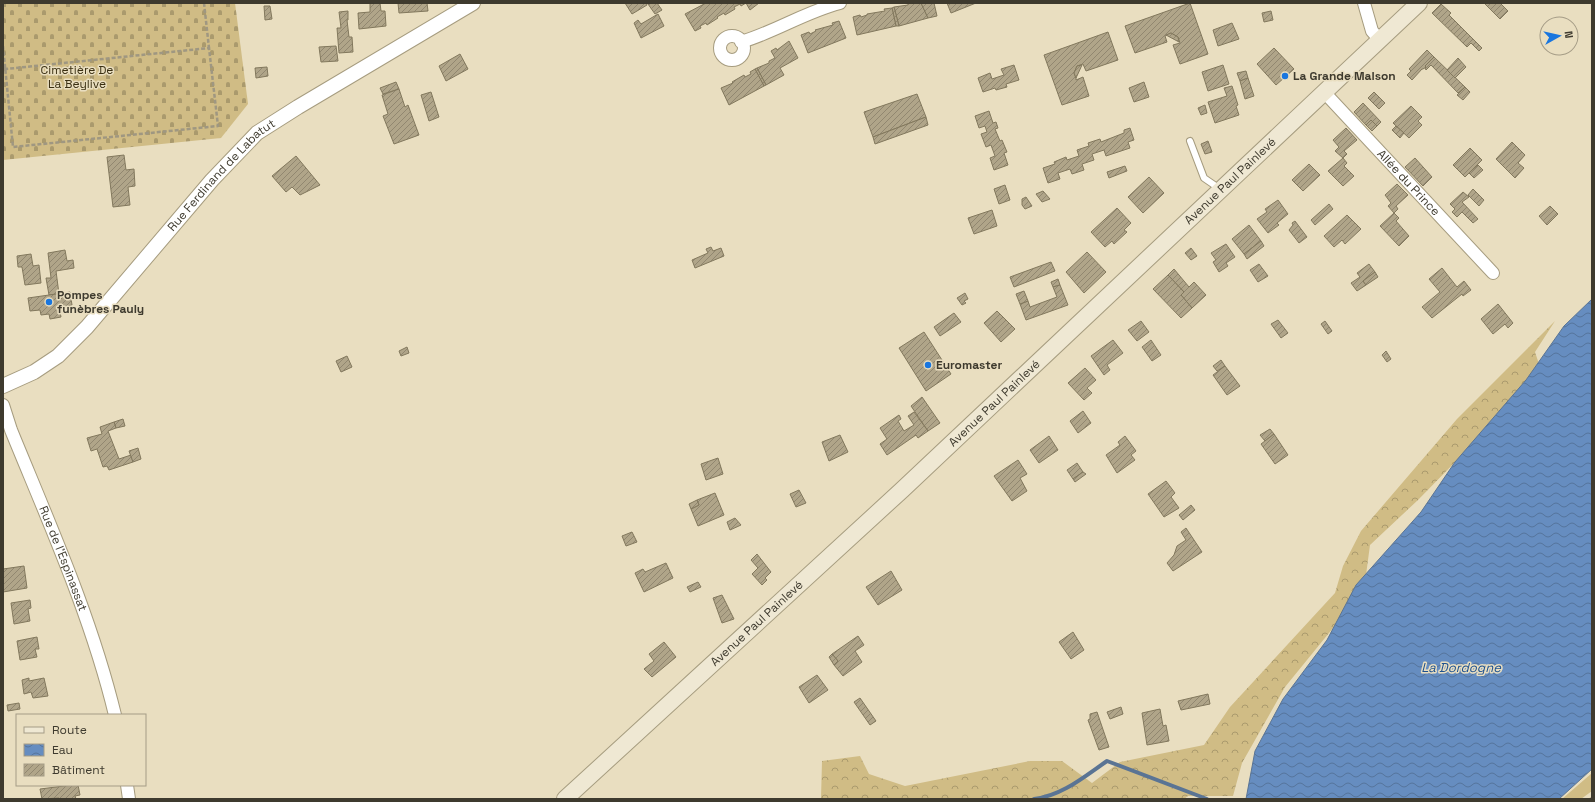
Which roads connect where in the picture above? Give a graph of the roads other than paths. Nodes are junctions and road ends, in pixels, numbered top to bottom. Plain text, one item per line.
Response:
1 (473, 3) edge
2 (840, 3) edge
3 (1364, 3) edge
4 (1418, 3) edge
5 (1380, 40) junction
6 (741, 42) dead end
7 (1324, 92) junction
8 (1190, 141) dead end
9 (1221, 190) junction
10 (1493, 273) dead end
11 (3, 386) edge
12 (3, 405) edge
13 (115, 714) edge
14 (127, 786) edge
15 (129, 799) edge
16 (565, 799) edge

1 - 11 street, Rue Ferdinand de Labatut
2 - 6 street
3 - 5 street
4 - 5 main road, Avenue Paul Painlevé
5 - 7 main road, Avenue Paul Painlevé
7 - 9 main road, Avenue Paul Painlevé
7 - 10 street, Allée du Prince
8 - 9 lane
9 - 16 main road, Avenue Paul Painlevé
12 - 13 street, Rue de l'Espinassat
14 - 15 street

